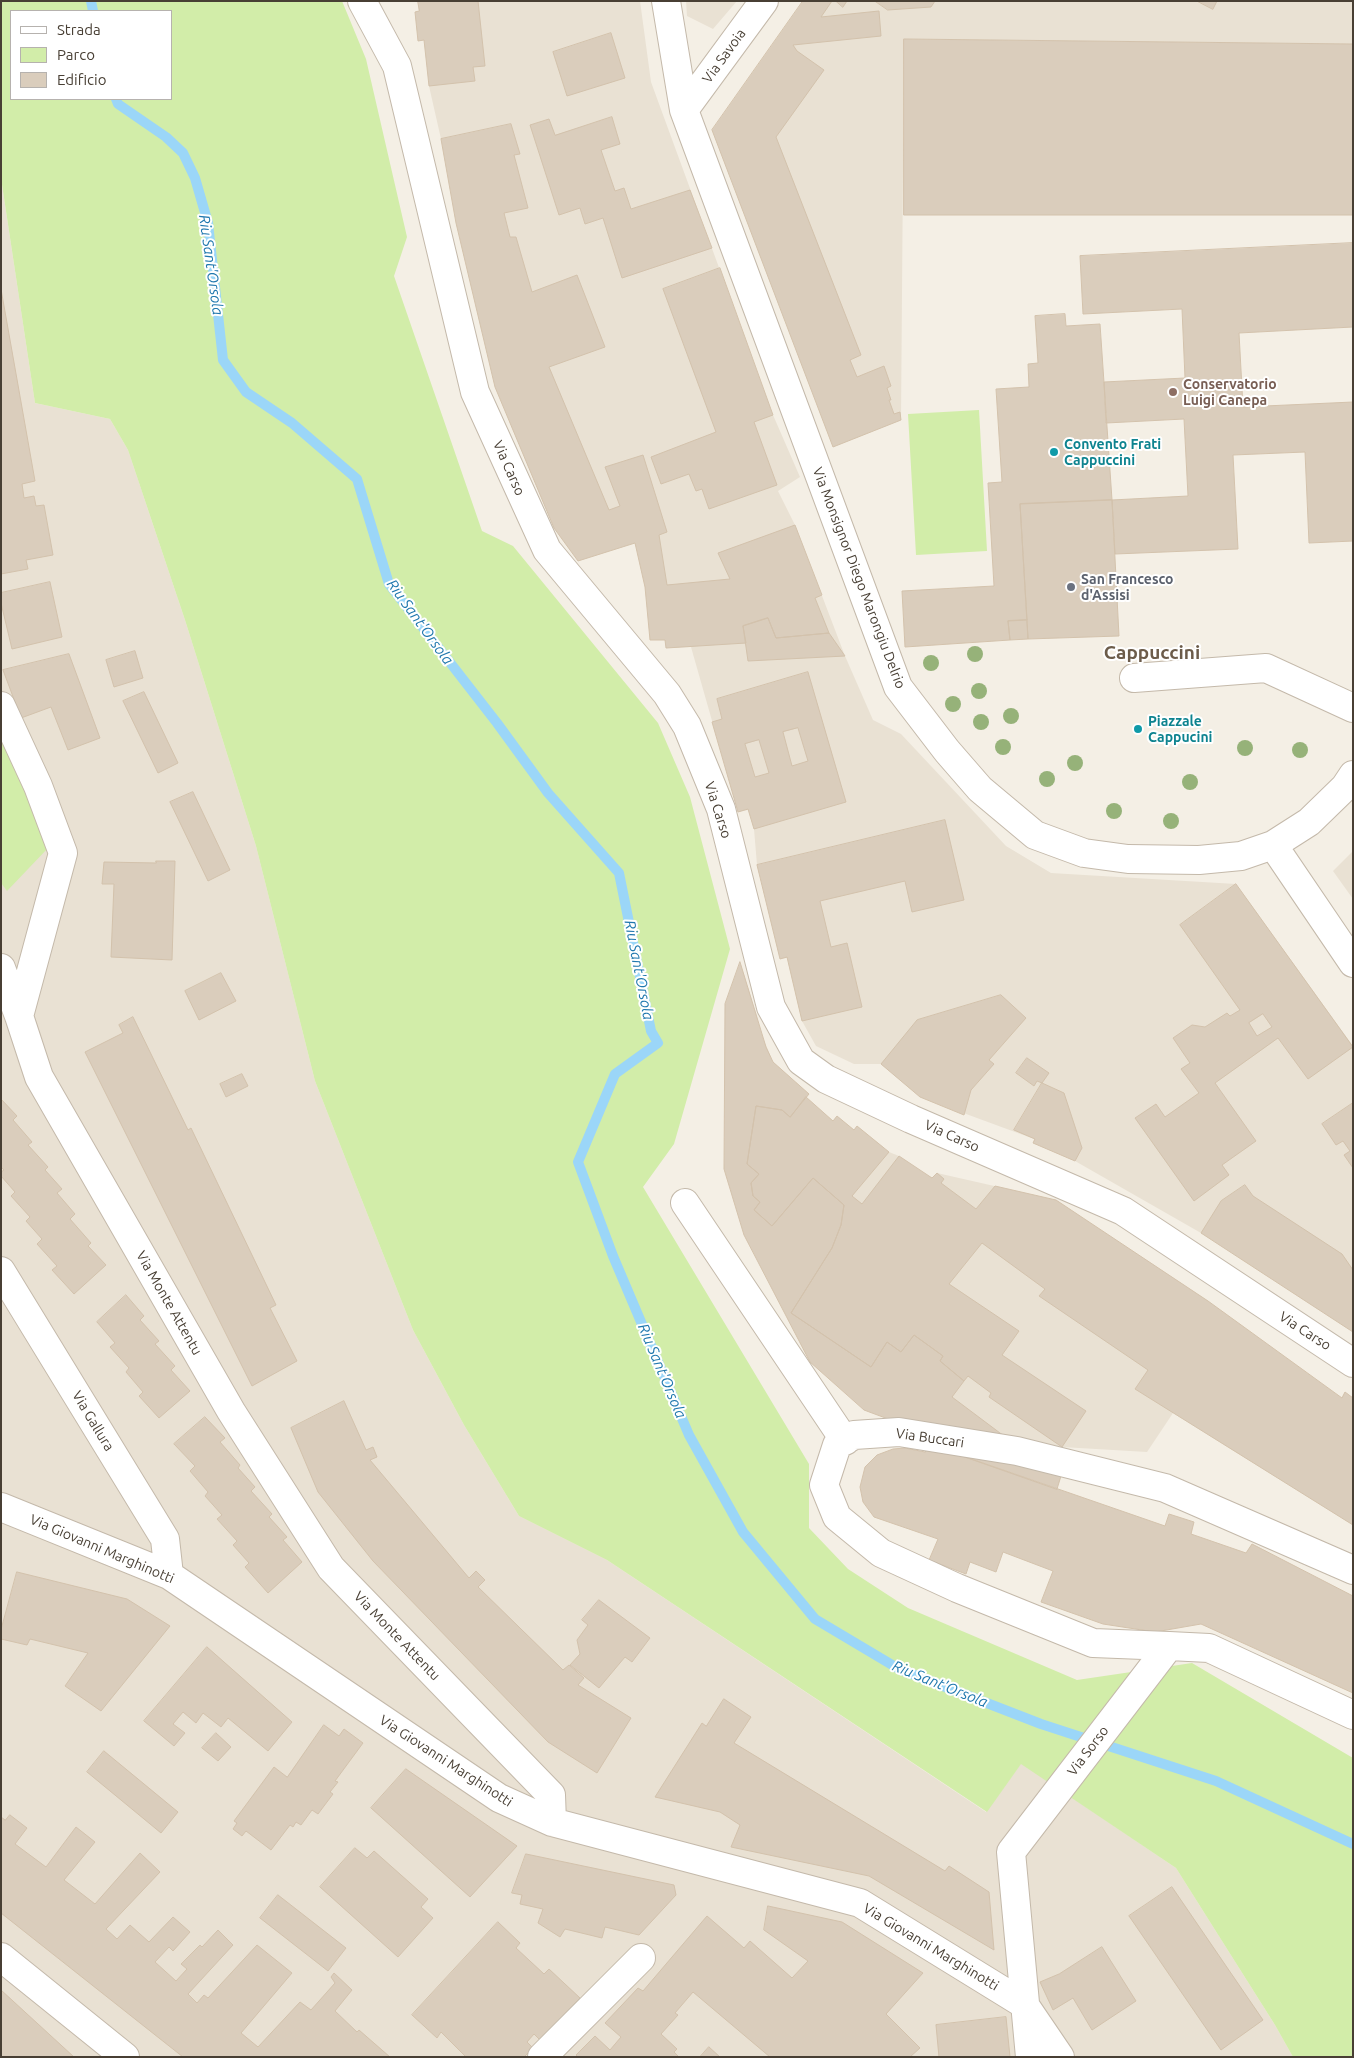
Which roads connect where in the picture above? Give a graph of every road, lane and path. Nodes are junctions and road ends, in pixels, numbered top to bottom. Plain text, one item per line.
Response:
1 (362, 1) edge
2 (666, 1) edge
3 (764, 1) edge
4 (684, 110) junction
5 (1134, 678) dead end
6 (1, 706) edge
7 (1353, 708) edge
8 (1353, 776) edge
9 (1274, 845) junction
10 (1353, 963) edge
11 (1, 968) edge
12 (19, 1016) junction
13 (685, 1203) dead end
14 (1, 1272) edge
15 (1353, 1363) edge
16 (845, 1441) junction
17 (1, 1507) edge
18 (1353, 1570) edge
19 (169, 1575) junction
20 (1169, 1646) junction
21 (1353, 1715) edge
22 (552, 1822) junction
23 (1, 1957) edge
24 (641, 1958) dead end
25 (1024, 2004) junction
26 (126, 2057) edge
27 (542, 2057) edge
28 (1030, 2057) edge
29 (1060, 2057) edge

1 - 15 street, Via Carso
2 - 4 street, Via Monsignor Diego Marongiu Delrio
3 - 4 street, Via Savoia
4 - 9 street, Via Monsignor Diego Marongiu Delrio
5 - 7 street
6 - 12 street
8 - 9 street, Via Monsignor Diego Marongiu Delrio
9 - 10 street
11 - 12 street, Via Monte Attentu
12 - 22 street, Via Monte Attentu
13 - 16 street
14 - 19 street, Via Gallura
16 - 18 street, Via Buccari
16 - 20 street
17 - 19 street, Via Giovanni Marghinotti
19 - 22 street, Via Giovanni Marghinotti
20 - 21 street
20 - 25 street, Via Sorso
22 - 25 street, Via Giovanni Marghinotti
23 - 26 street
24 - 27 street
25 - 28 street, Via Sorso
25 - 29 street

